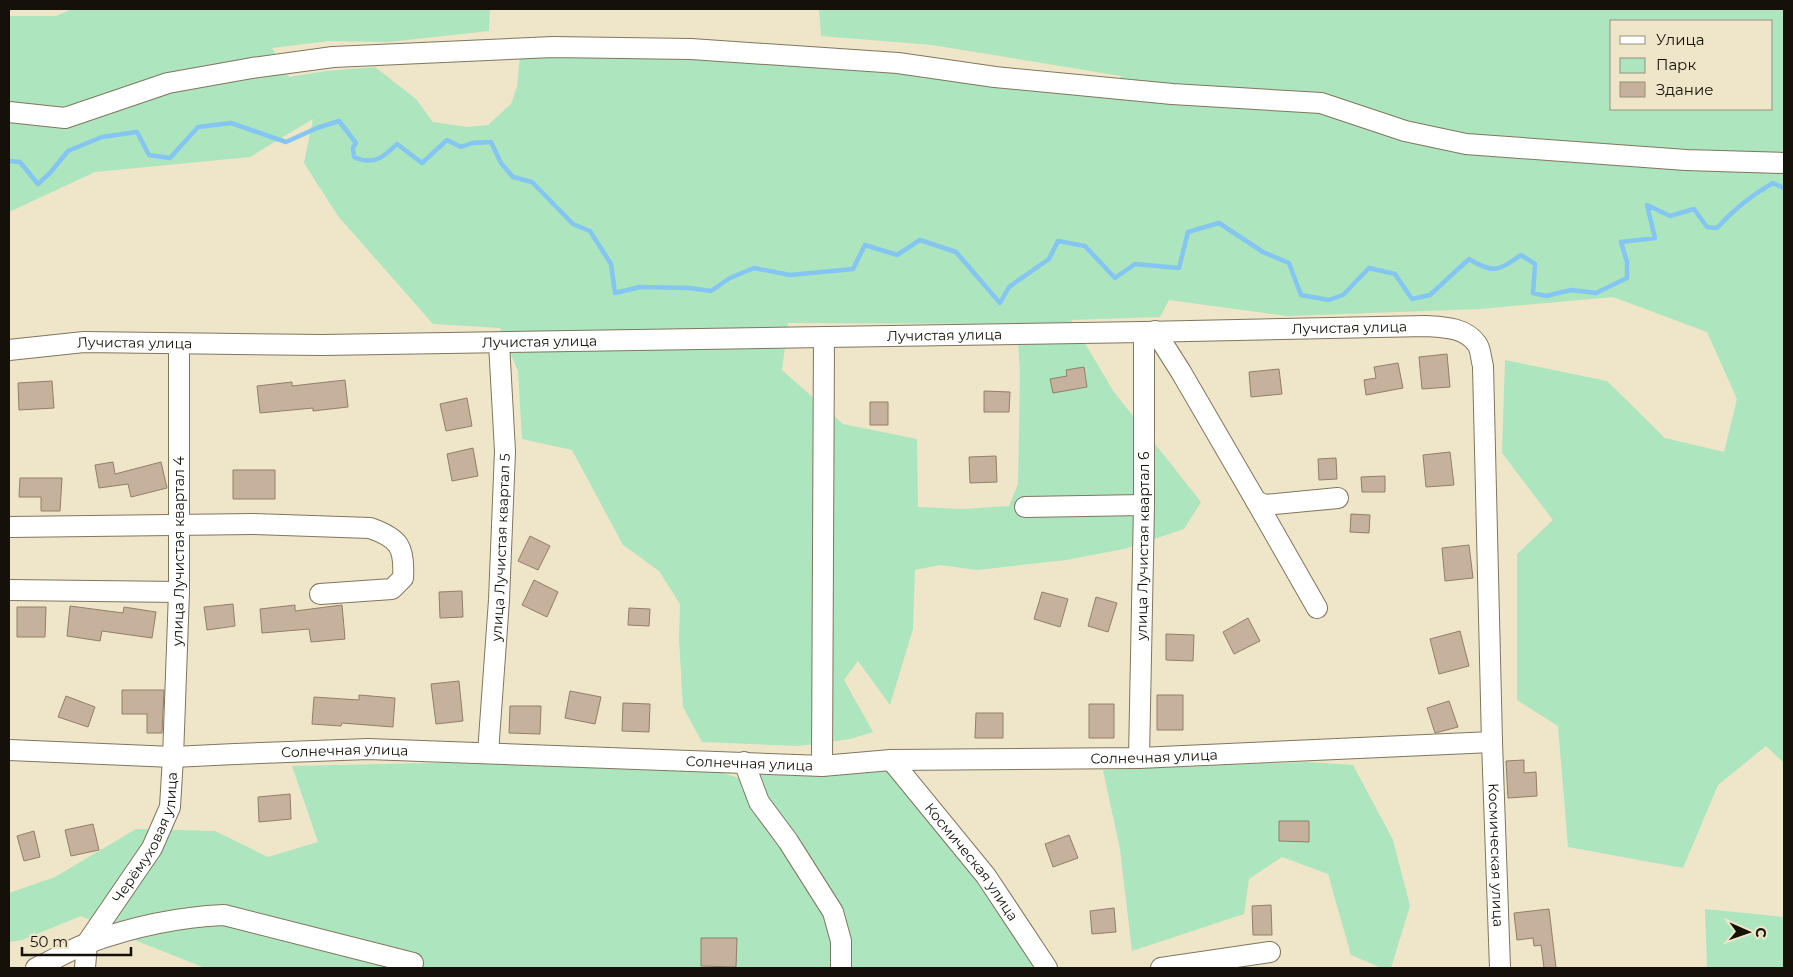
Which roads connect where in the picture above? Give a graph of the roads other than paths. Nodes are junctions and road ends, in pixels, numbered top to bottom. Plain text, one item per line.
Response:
1 (9, 112) edge
2 (1784, 163) edge
3 (1149, 332) junction
4 (824, 338) junction
5 (499, 342) junction
6 (179, 344) junction
7 (9, 350) edge
8 (1338, 498) dead end
9 (1256, 501) junction
10 (1144, 505) junction
11 (1025, 507) dead end
12 (179, 526) junction
13 (9, 527) edge
14 (9, 590) edge
15 (179, 592) junction
16 (320, 594) dead end
17 (1317, 608) dead end
18 (1492, 742) junction
19 (9, 750) edge
20 (488, 753) junction
21 (173, 757) junction
22 (1139, 758) junction
23 (891, 760) junction
24 (744, 762) junction
25 (822, 766) junction
26 (87, 944) junction
27 (1270, 952) dead end
28 (412, 963) dead end
29 (36, 968) edge
30 (85, 968) edge
31 (841, 968) edge
32 (1047, 968) edge
33 (1161, 968) edge
34 (1500, 968) edge

1 - 2 street
3 - 4 street, Лучистая улица
3 - 9 street
3 - 10 street, улица Лучистая квартал 6
3 - 18 street, Лучистая улица
4 - 5 street, Лучистая улица
4 - 25 street
5 - 6 street, Лучистая улица
5 - 20 street, улица Лучистая квартал 5
6 - 7 street, Лучистая улица
6 - 12 street, улица Лучистая квартал 4
8 - 9 street
9 - 17 street
10 - 11 street
10 - 22 street, улица Лучистая квартал 6
12 - 13 street
12 - 15 street, улица Лучистая квартал 4
12 - 16 street
14 - 15 street
15 - 21 street, улица Лучистая квартал 4
18 - 22 street, Солнечная улица
18 - 34 street, Космическая улица
19 - 21 street, Солнечная улица
20 - 21 street, Солнечная улица
20 - 24 street, Солнечная улица
21 - 26 street, Черёмуховая улица
22 - 23 street, Солнечная улица
23 - 25 street, Солнечная улица
23 - 32 street, Космическая улица
24 - 25 street, Солнечная улица
24 - 31 street
26 - 28 street
26 - 29 street
26 - 30 street, Черёмуховая улица
27 - 33 street

